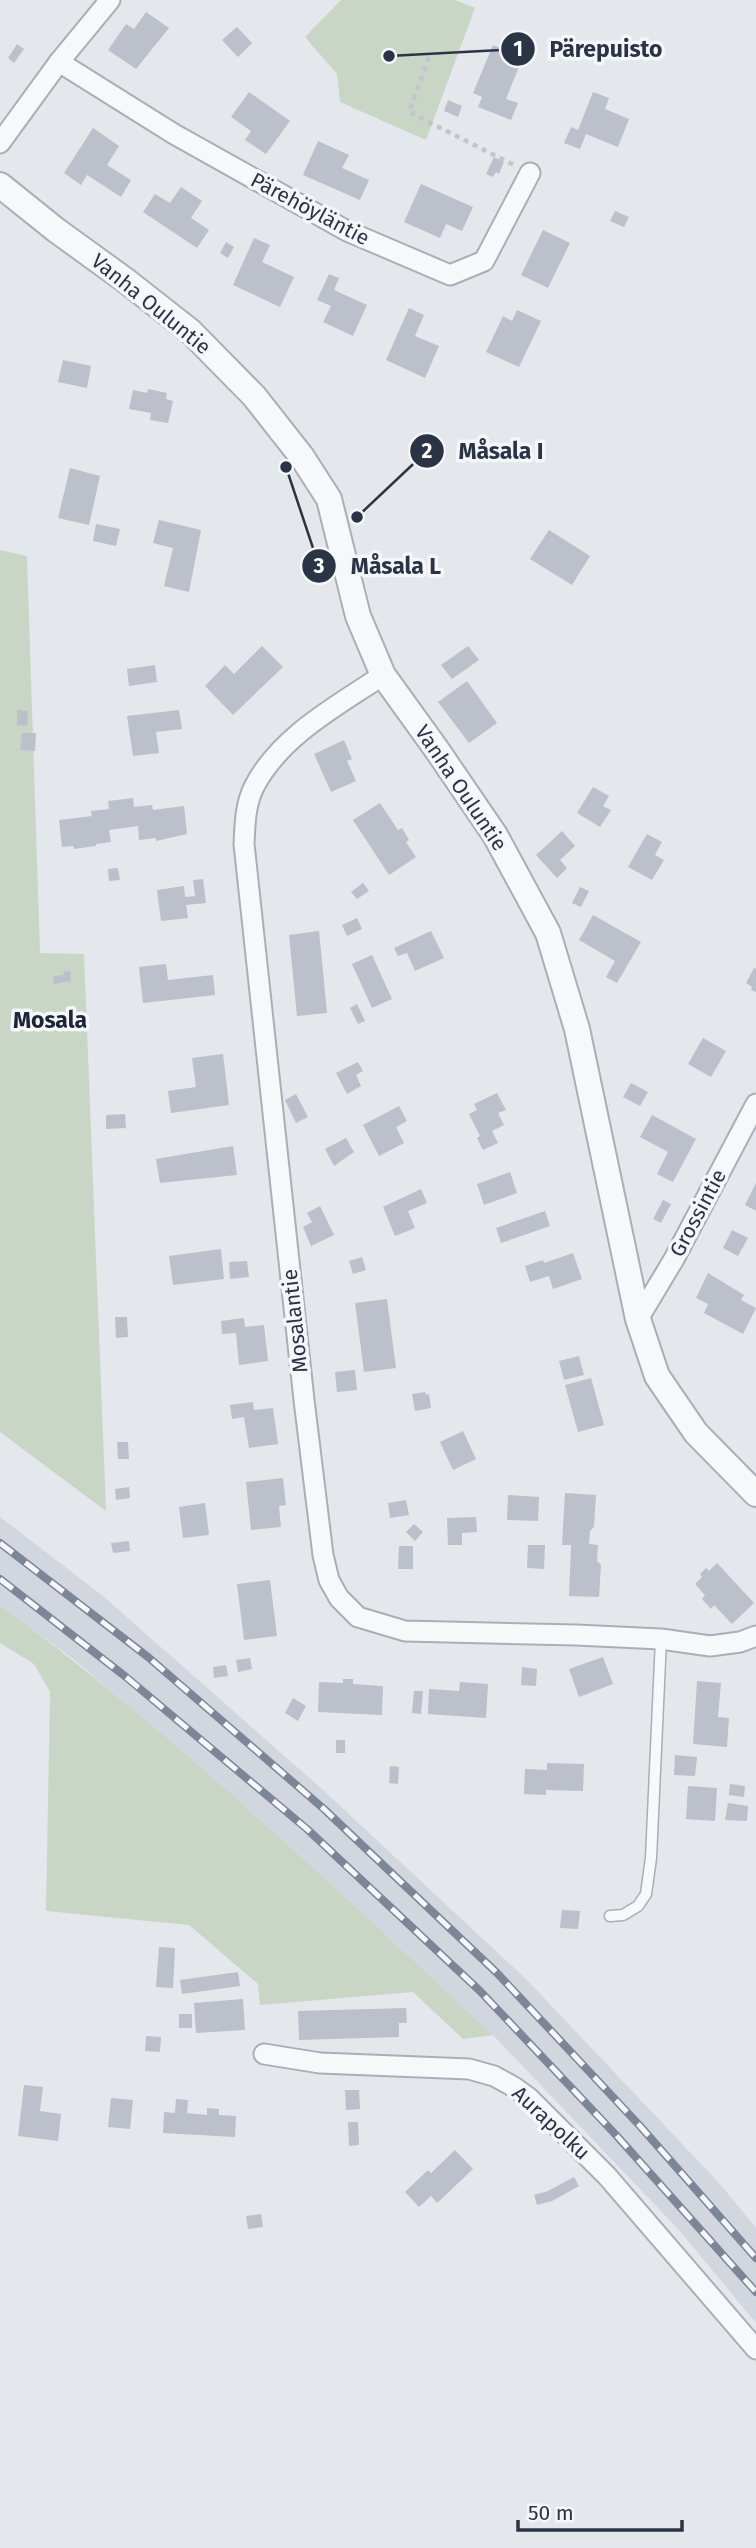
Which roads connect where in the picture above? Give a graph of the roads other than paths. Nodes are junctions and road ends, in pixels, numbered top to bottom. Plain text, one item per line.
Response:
1 (110, 0) edge
2 (59, 62) junction
3 (0, 143) edge
4 (530, 173) road end
5 (0, 185) edge
6 (383, 675) junction
7 (756, 1104) edge
8 (638, 1320) junction
9 (756, 1493) edge
10 (756, 1636) edge
11 (661, 1639) junction
12 (610, 1916) dead end
13 (264, 2054) dead end
14 (756, 2349) edge

1 - 2 street
2 - 3 street
2 - 4 street, Pärehöyläntie
5 - 6 street, Vanha Ouluntie
6 - 8 street, Vanha Ouluntie
6 - 11 street, Mosalantie
7 - 8 street, Grossintie
8 - 9 street, Vanha Ouluntie
10 - 11 street, Mosalantie
11 - 12 lane
13 - 14 street, Aurapolku

